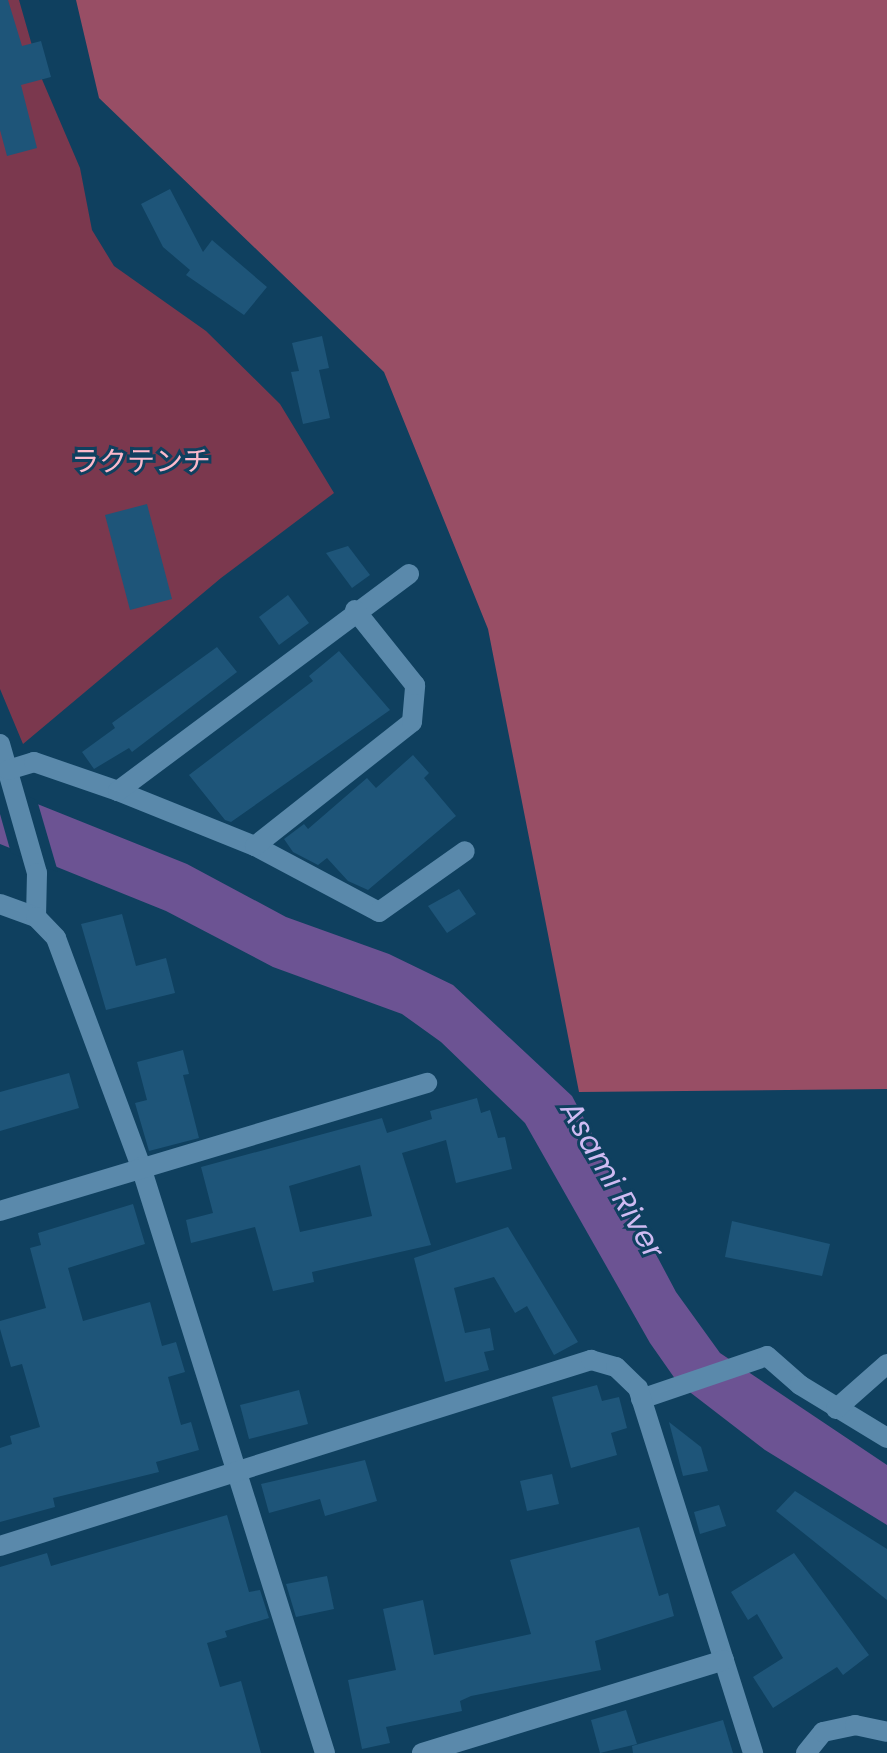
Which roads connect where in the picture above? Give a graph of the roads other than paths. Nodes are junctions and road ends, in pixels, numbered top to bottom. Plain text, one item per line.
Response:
1 (409, 574) dead end
2 (355, 610) junction
3 (0, 744) edge
4 (8, 770) junction
5 (118, 791) junction
6 (255, 846) junction
7 (465, 851) dead end
8 (0, 904) edge
9 (36, 917) junction
10 (427, 1083) dead end
11 (141, 1167) junction
12 (0, 1211) edge
13 (887, 1364) edge
14 (641, 1399) junction
15 (836, 1409) junction
16 (887, 1438) edge
17 (238, 1474) junction
18 (0, 1546) edge
19 (724, 1660) junction
20 (887, 1732) edge
21 (325, 1753) edge
22 (422, 1753) edge
23 (753, 1753) edge
24 (806, 1753) edge

1 - 2 street
2 - 5 street
2 - 6 street
3 - 4 street
4 - 5 street
4 - 9 street
5 - 6 street
6 - 7 street
8 - 9 street
9 - 11 street
10 - 11 street
11 - 12 street
11 - 17 street
13 - 15 street
14 - 15 street
14 - 17 street
14 - 19 street
15 - 16 street
17 - 18 street
17 - 21 street
19 - 22 street
19 - 23 street
20 - 24 street

